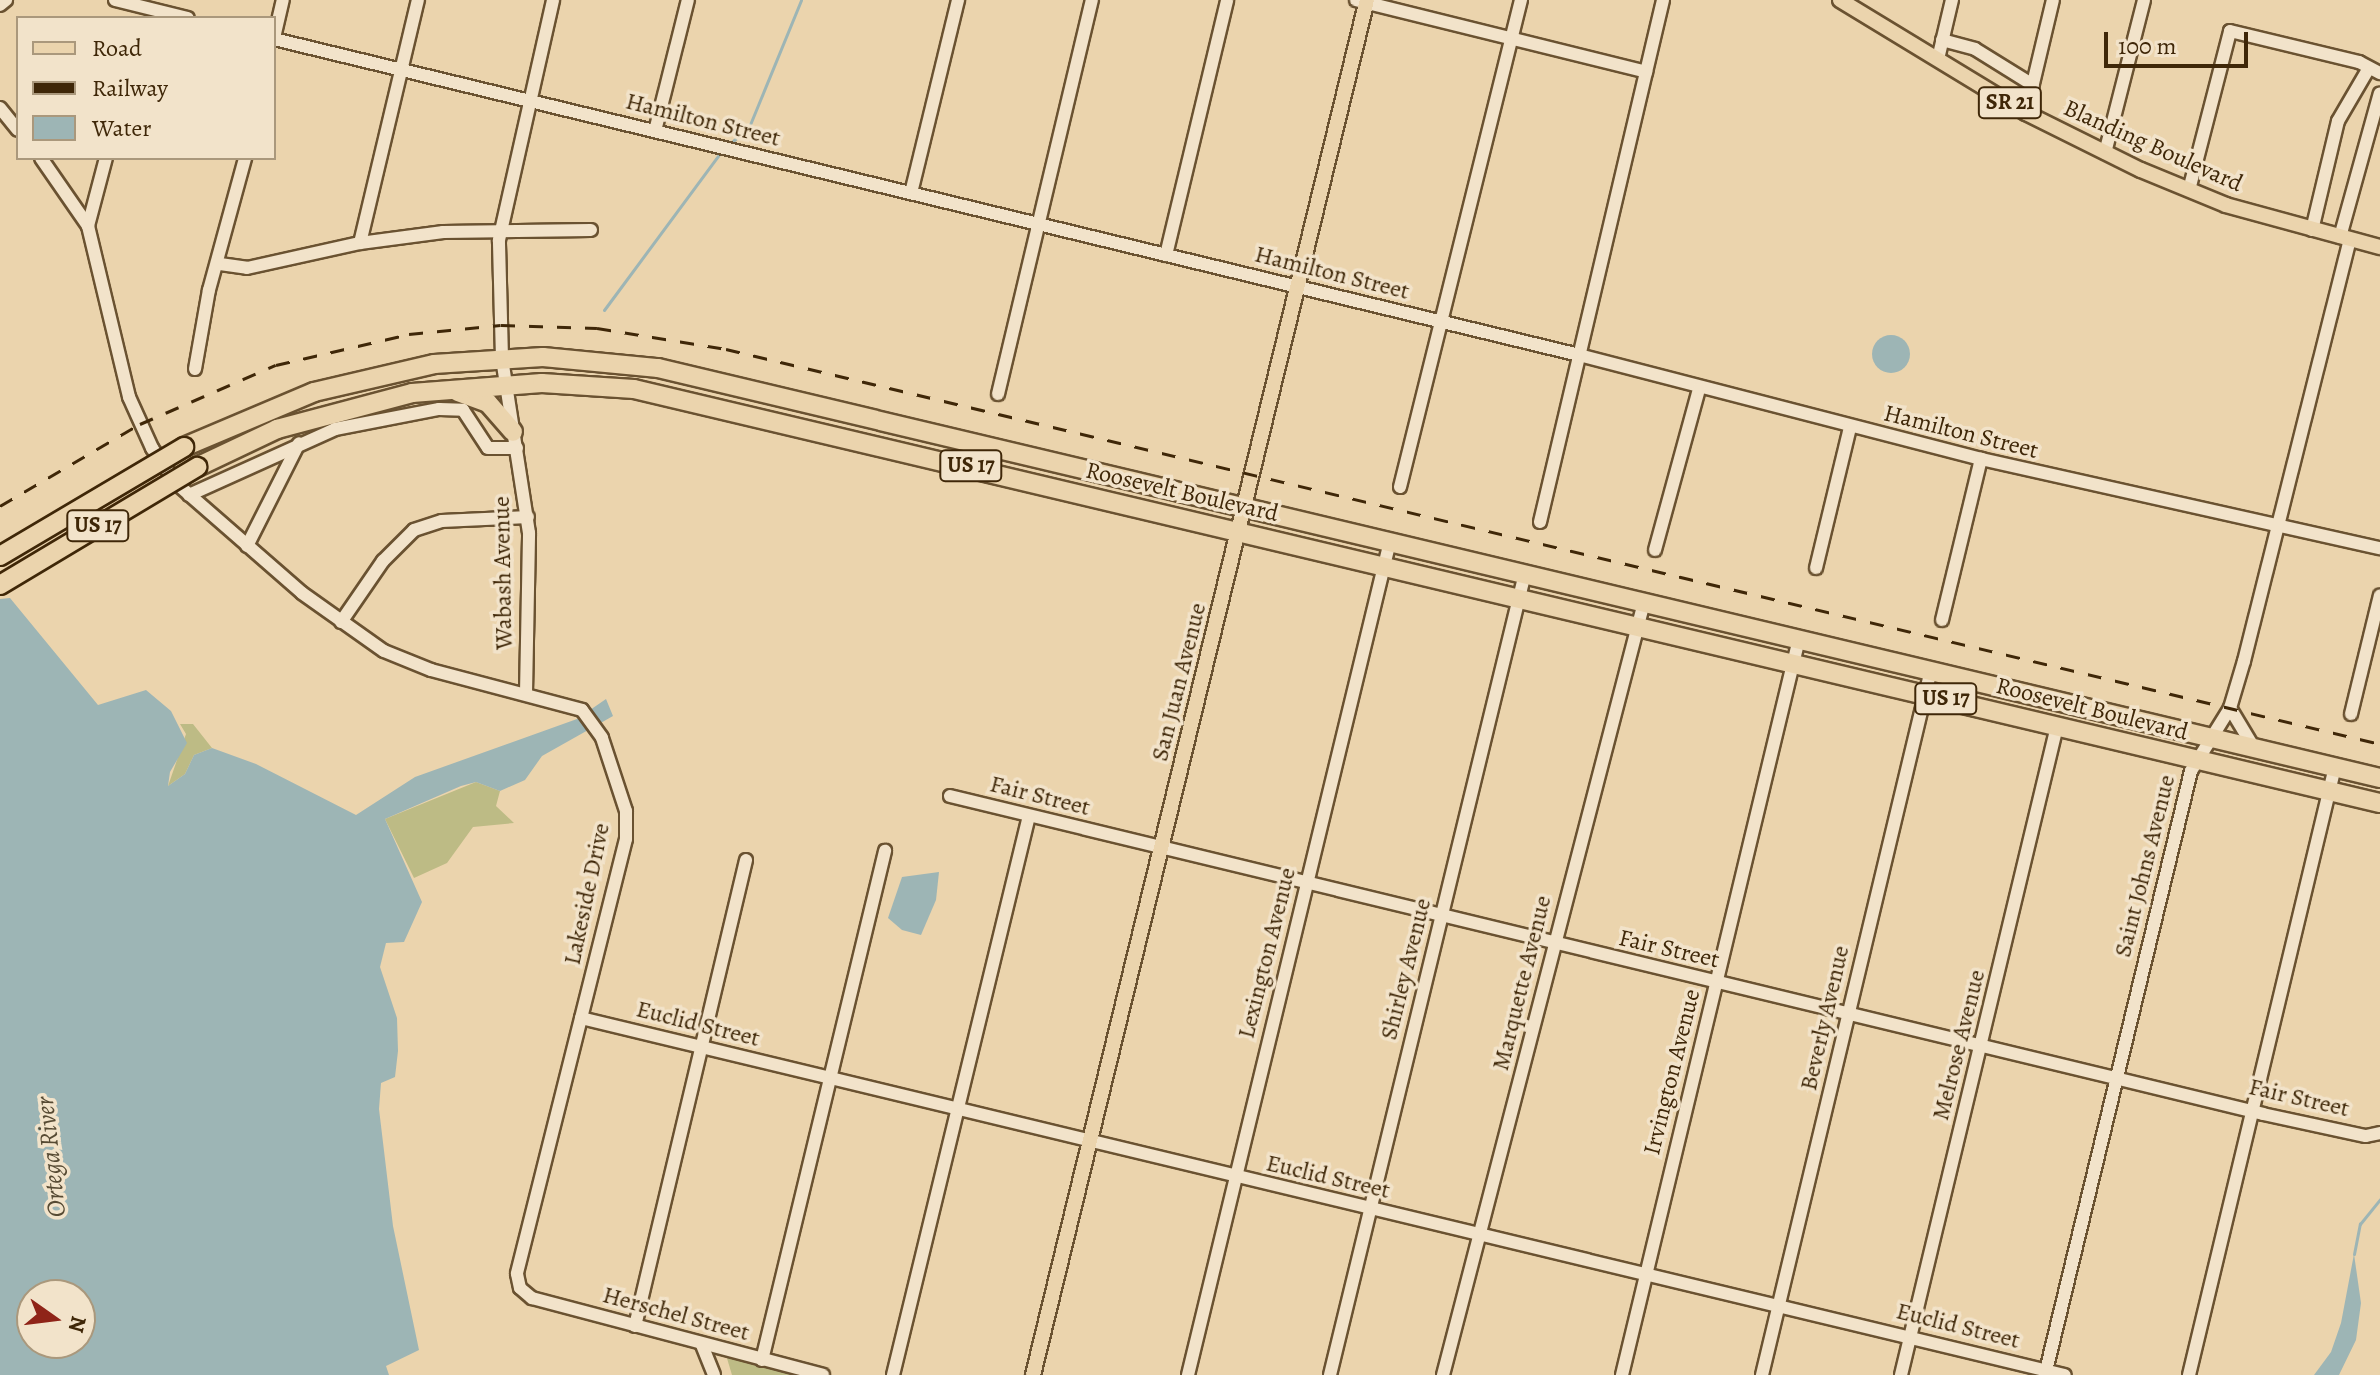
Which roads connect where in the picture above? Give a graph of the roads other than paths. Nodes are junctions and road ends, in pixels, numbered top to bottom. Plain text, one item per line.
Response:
1 (6, 0) edge
2 (115, 0) edge
3 (283, 0) edge
4 (418, 0) edge
5 (553, 0) edge
6 (688, 0) edge
7 (958, 0) edge
8 (1092, 0) edge
9 (1227, 0) edge
10 (1521, 0) edge
11 (1663, 0) edge
12 (1952, 0) edge
13 (2053, 0) edge
14 (2144, 0) edge
15 (1363, 1) edge
16 (1843, 1) edge
17 (0, 5) edge
18 (142, 8) edge
19 (179, 16) edge
20 (276, 30) edge
21 (1512, 38) junction
22 (276, 39) edge
23 (1942, 40) junction
24 (1938, 59) junction
25 (401, 70) junction
26 (2374, 70) edge
27 (1646, 72) junction
28 (2033, 85) junction
29 (2380, 93) edge
30 (529, 101) junction
31 (0, 108) edge
32 (2026, 113) junction
33 (16, 128) edge
34 (655, 131) junction
35 (2105, 153) junction
36 (42, 160) edge
37 (105, 160) edge
38 (245, 160) edge
39 (2189, 190) junction
40 (911, 193) junction
41 (1039, 223) junction
42 (88, 226) junction
43 (500, 230) junction
44 (591, 230) dead end
45 (2312, 230) junction
46 (2345, 239) junction
47 (360, 243) junction
48 (2380, 247) edge
49 (1166, 255) junction
50 (220, 264) junction
51 (1298, 287) junction
52 (1442, 322) junction
53 (1579, 355) junction
54 (502, 358) junction
55 (195, 369) dead end
56 (679, 371) junction
57 (505, 384) junction
58 (1699, 389) junction
59 (439, 390) junction
60 (763, 392) junction
61 (998, 394) dead end
62 (703, 402) junction
63 (1850, 427) junction
64 (515, 440) junction
65 (299, 443) junction
66 (1981, 459) junction
67 (999, 473) junction
68 (1105, 473) junction
69 (1400, 487) dead end
70 (189, 495) junction
71 (1244, 506) junction
72 (528, 517) junction
73 (1540, 522) dead end
74 (2279, 527) junction
75 (1238, 530) junction
76 (1390, 541) junction
77 (247, 546) junction
78 (2380, 548) edge
79 (1655, 550) dead end
80 (0, 556) edge
81 (1384, 565) junction
82 (1816, 568) dead end
83 (1525, 573) junction
84 (0, 585) edge
85 (2380, 595) edge
86 (1519, 597) junction
87 (1644, 602) junction
88 (1942, 620) dead end
89 (341, 622) junction
90 (1638, 626) junction
91 (1799, 639) junction
92 (1794, 663) junction
93 (1931, 670) junction
94 (526, 693) junction
95 (1925, 694) junction
96 (2230, 708) junction
97 (2351, 714) dead end
98 (2057, 726) junction
99 (2210, 737) junction
100 (2254, 748) junction
101 (2194, 759) junction
102 (2335, 767) junction
103 (2380, 778) edge
104 (2328, 791) junction
105 (950, 796) dead end
106 (2380, 803) edge
107 (1029, 816) junction
108 (1161, 849) junction
109 (885, 851) dead end
110 (746, 860) dead end
111 (1306, 884) junction
112 (1442, 918) junction
113 (1554, 944) junction
114 (1716, 983) junction
115 (1848, 1014) junction
116 (581, 1018) junction
117 (1981, 1047) junction
118 (704, 1048) junction
119 (2116, 1078) junction
120 (831, 1079) junction
121 (958, 1109) junction
122 (2253, 1109) junction
123 (2379, 1134) edge
124 (1090, 1141) junction
125 (1236, 1177) junction
126 (1370, 1209) junction
127 (1479, 1237) junction
128 (1646, 1275) junction
129 (520, 1288) joint
130 (1778, 1306) junction
131 (635, 1326) junction
132 (1911, 1337) junction
133 (702, 1345) junction
134 (762, 1360) junction
135 (2045, 1373) edge
136 (714, 1375) edge
137 (823, 1375) edge
138 (893, 1375) edge
139 (1033, 1375) edge
140 (1188, 1375) edge
141 (1330, 1375) edge
142 (1443, 1375) edge
143 (1622, 1375) edge
144 (1762, 1375) edge
145 (1901, 1375) edge
146 (2065, 1375) edge
147 (2189, 1375) edge

1 - 17 street
2 - 18 street
3 - 20 street
4 - 25 street
5 - 30 street, Wabash Avenue
6 - 34 street
7 - 40 street
8 - 41 street
9 - 49 street
10 - 21 street
11 - 27 street
12 - 23 street
13 - 28 street
14 - 35 street
15 - 21 street
15 - 51 main road, San Juan Avenue
16 - 24 main road, Blanding Boulevard / SR 21
18 - 19 street
21 - 27 street
21 - 52 street
22 - 25 street, Hamilton Street
23 - 24 street
23 - 28 street
24 - 32 main road, Blanding Boulevard / SR 21
25 - 30 street, Hamilton Street
25 - 47 street
26 - 39 street
26 - 45 street
27 - 53 street
28 - 32 street
29 - 46 street, Saint Johns Avenue
30 - 34 street, Hamilton Street
30 - 43 street, Wabash Avenue
31 - 33 street
32 - 35 main road, Blanding Boulevard / SR 21
34 - 40 street, Hamilton Street
35 - 39 main road, Blanding Boulevard / SR 21
36 - 42 street
37 - 42 street
38 - 50 street
39 - 45 main road, Blanding Boulevard / SR 21
40 - 41 street, Hamilton Street
41 - 49 street, Hamilton Street
41 - 61 street
42 - 70 street, Lakeside Drive
43 - 44 street
43 - 47 street
43 - 54 street, Wabash Avenue
45 - 46 main road, Blanding Boulevard / SR 21
46 - 48 main road, Blanding Boulevard / SR 21
46 - 74 street, Saint Johns Avenue
47 - 50 street
49 - 51 street, Hamilton Street
50 - 55 street
51 - 52 street, Hamilton Street
51 - 71 main road, San Juan Avenue
52 - 53 street, Hamilton Street
52 - 69 street
53 - 58 street, Hamilton Street
53 - 73 street
54 - 56 highway, Roosevelt Boulevard / US 17
54 - 57 street, Wabash Avenue
54 - 80 highway, Roosevelt Boulevard / US 17, bridge
56 - 60 highway, Roosevelt Boulevard / US 17
56 - 62 highway
57 - 59 highway, Roosevelt Boulevard / US 17
57 - 62 highway, Roosevelt Boulevard / US 17
57 - 64 street, Wabash Avenue
58 - 63 street, Hamilton Street
58 - 79 street
59 - 64 highway
59 - 84 highway, Roosevelt Boulevard / US 17, bridge
60 - 62 highway
60 - 68 highway, Roosevelt Boulevard / US 17
62 - 67 highway, Roosevelt Boulevard / US 17
63 - 66 street, Hamilton Street
63 - 82 street
64 - 65 street
64 - 72 street, Wabash Avenue
65 - 70 street
65 - 77 street
66 - 74 street, Hamilton Street
66 - 88 street
67 - 68 highway
67 - 75 highway, Roosevelt Boulevard / US 17
68 - 71 highway, Roosevelt Boulevard / US 17
70 - 77 street, Lakeside Drive
71 - 75 main road, San Juan Avenue
71 - 76 highway, Roosevelt Boulevard / US 17
72 - 89 street
72 - 94 street, Wabash Avenue
74 - 78 street, Hamilton Street
74 - 96 street, Saint Johns Avenue
75 - 81 highway, Roosevelt Boulevard / US 17
75 - 108 main road, San Juan Avenue
76 - 81 street, Lexington Avenue
76 - 83 highway, Roosevelt Boulevard / US 17
77 - 89 street, Lakeside Drive
81 - 86 highway, Roosevelt Boulevard / US 17
81 - 111 street, Lexington Avenue
83 - 86 street, Shirley Avenue
83 - 87 highway, Roosevelt Boulevard / US 17
85 - 97 street
86 - 90 highway, Roosevelt Boulevard / US 17
86 - 112 street, Shirley Avenue
87 - 90 street, Marquette Avenue
87 - 91 highway, Roosevelt Boulevard / US 17
89 - 94 street, Lakeside Drive
90 - 92 highway, Roosevelt Boulevard / US 17
90 - 113 street, Marquette Avenue
91 - 92 street, Irvington Avenue
91 - 93 highway, Roosevelt Boulevard / US 17
92 - 95 highway, Roosevelt Boulevard / US 17
92 - 114 street, Irvington Avenue
93 - 95 street, Beverly Avenue
93 - 99 highway, Roosevelt Boulevard / US 17
94 - 116 street, Lakeside Drive
95 - 98 highway, Roosevelt Boulevard / US 17
95 - 115 street, Beverly Avenue
96 - 99 street, Saint Johns Avenue
96 - 100 street
98 - 101 highway, Roosevelt Boulevard / US 17
98 - 117 street, Melrose Avenue
99 - 100 highway, Roosevelt Boulevard / US 17
99 - 101 street, Saint Johns Avenue
100 - 102 highway, Roosevelt Boulevard / US 17
101 - 104 highway, Roosevelt Boulevard / US 17
101 - 119 street, Saint Johns Avenue
102 - 103 highway, Roosevelt Boulevard / US 17
102 - 104 street
104 - 106 highway, Roosevelt Boulevard / US 17
104 - 122 street
105 - 107 street, Fair Street
107 - 108 street, Fair Street
107 - 121 street
108 - 111 street, Fair Street
108 - 124 main road, San Juan Avenue
109 - 120 street
110 - 118 street
111 - 112 street, Fair Street
111 - 125 street, Lexington Avenue
112 - 113 street, Fair Street
112 - 126 street, Shirley Avenue
113 - 114 street, Fair Street
113 - 127 street, Marquette Avenue
114 - 115 street, Fair Street
114 - 128 street, Irvington Avenue
115 - 117 street, Fair Street
115 - 130 street, Beverly Avenue
116 - 118 street, Euclid Street
116 - 129 street, Lakeside Drive
117 - 119 street, Fair Street
117 - 132 street, Melrose Avenue
118 - 120 street, Euclid Street
118 - 131 street
119 - 122 street, Fair Street
119 - 135 street, Saint Johns Avenue
120 - 121 street, Euclid Street
120 - 134 street
121 - 124 street, Euclid Street
121 - 138 street
122 - 123 street, Fair Street
122 - 147 street
124 - 125 street, Euclid Street
124 - 139 main road, San Juan Avenue
125 - 126 street, Euclid Street
125 - 140 street, Lexington Avenue
126 - 127 street, Euclid Street
126 - 141 street, Shirley Avenue
127 - 128 street, Euclid Street
127 - 142 street, Marquette Avenue
128 - 130 street, Euclid Street
128 - 143 street, Irvington Avenue
129 - 131 street, Herschel Street
130 - 132 street, Euclid Street
130 - 144 street, Beverly Avenue
131 - 133 street, Herschel Street
132 - 135 street, Euclid Street
132 - 145 street, Melrose Avenue
133 - 134 street, Herschel Street
133 - 136 street
134 - 137 street, Herschel Street
135 - 146 street, Euclid Street

